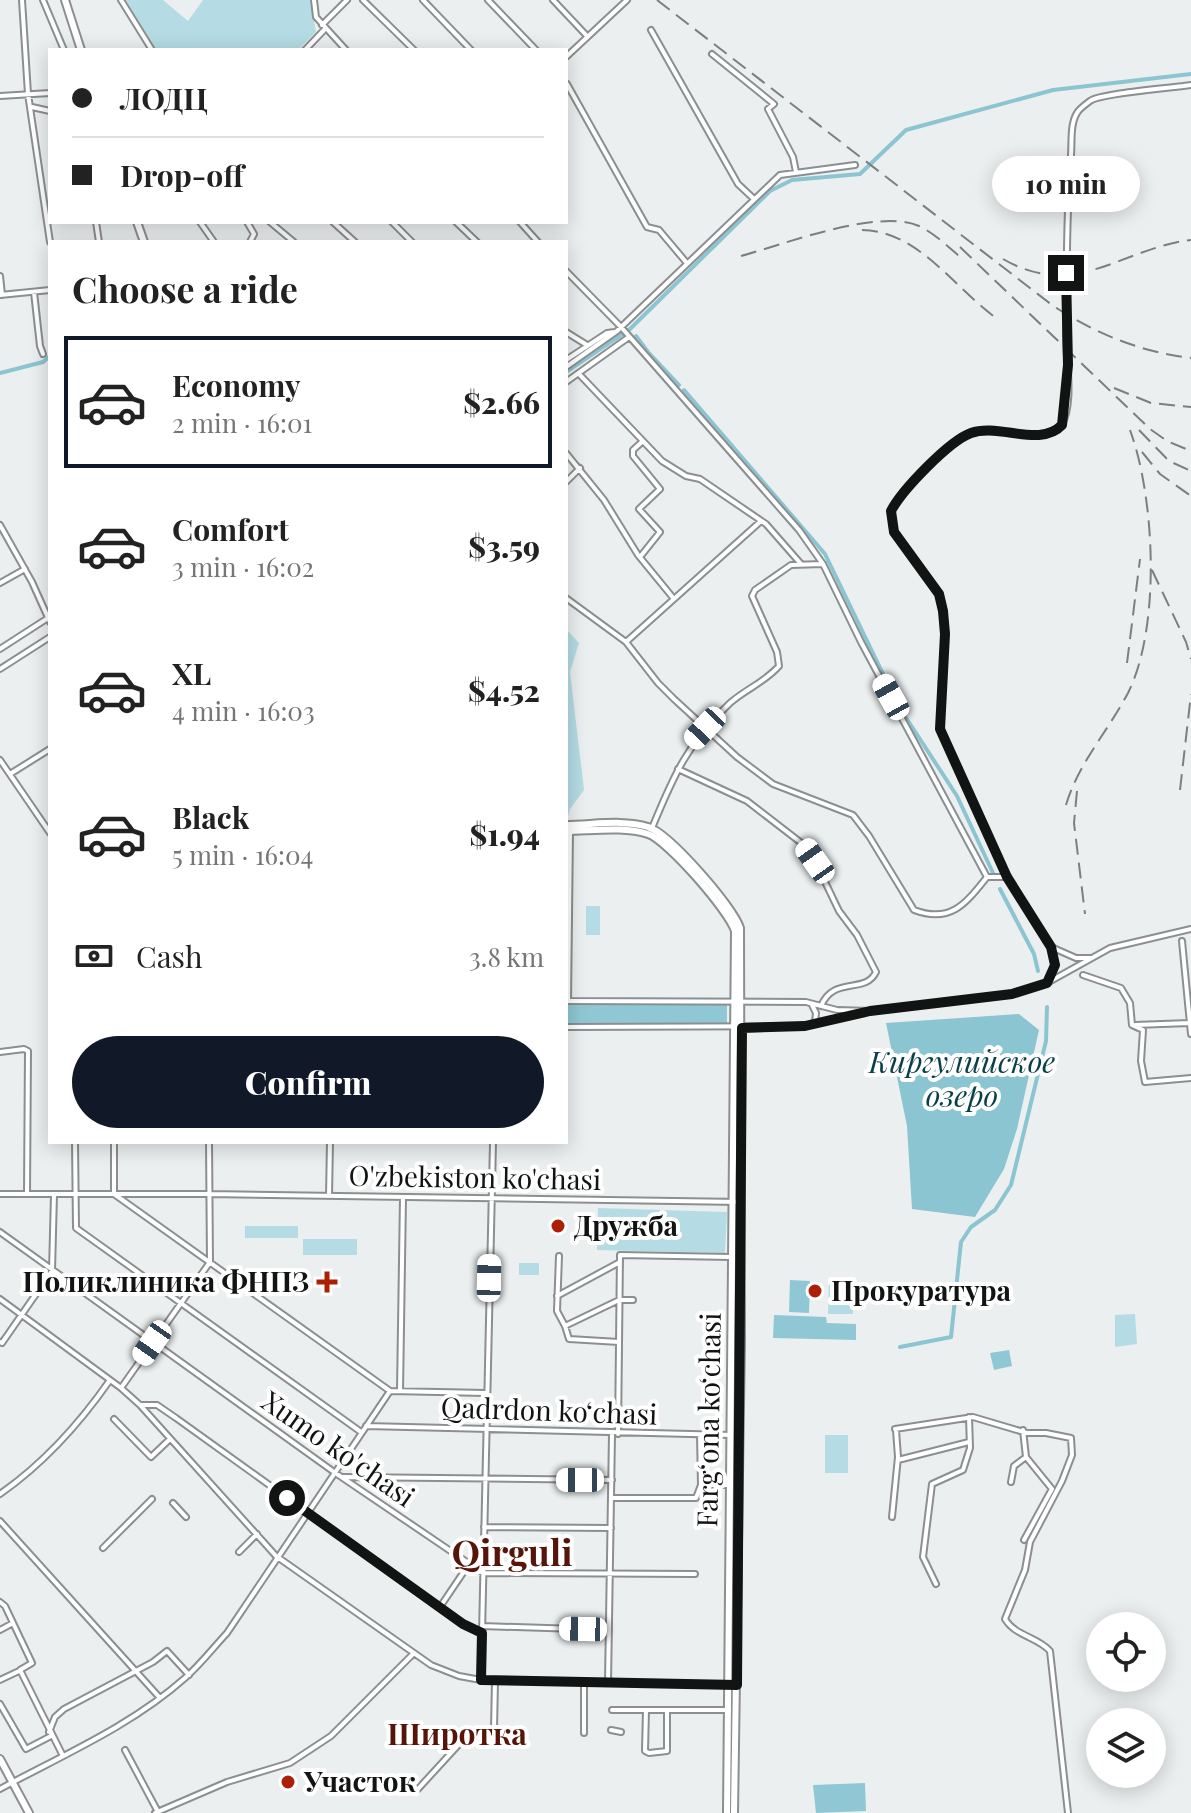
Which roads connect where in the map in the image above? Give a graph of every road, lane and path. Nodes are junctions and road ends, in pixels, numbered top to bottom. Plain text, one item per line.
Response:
1 (22, 0) edge
2 (43, 0) edge
3 (65, 0) edge
4 (121, 0) edge
5 (314, 0) edge
6 (347, 0) edge
7 (363, 0) edge
8 (423, 0) edge
9 (488, 0) edge
10 (553, 0) edge
11 (627, 0) edge
12 (323, 27) junction
13 (651, 30) dead end
14 (588, 36) junction
15 (63, 48) edge
16 (80, 48) edge
17 (151, 48) edge
18 (307, 48) edge
19 (344, 48) edge
20 (412, 48) edge
21 (469, 48) edge
22 (534, 48) edge
23 (712, 54) dead end
24 (568, 55) edge
25 (1191, 85) edge
26 (568, 86) edge
27 (48, 93) edge
28 (28, 94) junction
29 (0, 96) edge
30 (32, 107) junction
31 (48, 111) edge
32 (855, 165) dead end
33 (796, 172) junction
34 (754, 199) junction
35 (272, 224) edge
36 (335, 224) edge
37 (394, 224) edge
38 (458, 224) edge
39 (522, 224) edge
40 (50, 240) edge
41 (292, 240) edge
42 (353, 240) edge
43 (410, 240) edge
44 (475, 240) edge
45 (536, 240) edge
46 (686, 262) junction
47 (568, 273) edge
48 (0, 276) edge
49 (48, 290) edge
50 (34, 292) junction
51 (1, 295) edge
52 (619, 329) junction
53 (568, 332) edge
54 (629, 337) junction
55 (588, 346) junction
56 (43, 354) dead end
57 (568, 359) edge
58 (568, 366) edge
59 (579, 374) junction
60 (568, 381) edge
61 (643, 441) junction
62 (568, 455) edge
63 (580, 468) junction
64 (568, 480) edge
65 (761, 521) junction
66 (0, 525) edge
67 (640, 558) junction
68 (801, 564) junction
69 (823, 564) junction
70 (25, 569) junction
71 (0, 583) edge
72 (568, 599) edge
73 (674, 599) junction
74 (48, 618) edge
75 (48, 621) edge
76 (48, 638) edge
77 (626, 642) junction
78 (0, 649) edge
79 (0, 669) edge
80 (705, 728) junction
81 (48, 750) edge
82 (0, 760) edge
83 (678, 769) junction
84 (10, 774) junction
85 (652, 828) junction
86 (568, 829) edge
87 (568, 829) edge
88 (48, 830) edge
89 (987, 877) junction
90 (1007, 877) junction
91 (1191, 929) edge
92 (1182, 941) dead end
93 (1051, 947) junction
94 (1091, 958) junction
95 (1083, 975) dead end
96 (1047, 983) junction
97 (568, 1001) edge
98 (739, 1002) junction
99 (810, 1003) junction
100 (821, 1006) junction
101 (870, 1011) junction
102 (1189, 1023) junction
103 (814, 1024) junction
104 (1132, 1025) junction
105 (568, 1027) edge
106 (738, 1028) junction
107 (1191, 1034) edge
108 (0, 1052) edge
109 (1191, 1078) edge
110 (75, 1144) edge
111 (114, 1144) edge
112 (209, 1144) edge
113 (330, 1144) edge
114 (493, 1144) edge
115 (0, 1194) edge
116 (27, 1194) junction
117 (54, 1194) junction
118 (76, 1194) junction
119 (114, 1194) junction
120 (209, 1194) junction
121 (329, 1196) junction
122 (403, 1197) junction
123 (492, 1199) junction
124 (737, 1202) junction
125 (0, 1232) edge
126 (559, 1256) dead end
127 (732, 1257) junction
128 (210, 1262) junction
129 (620, 1262) junction
130 (52, 1271) junction
131 (557, 1296) junction
132 (0, 1299) edge
133 (619, 1300) junction
134 (633, 1300) dead end
135 (179, 1304) junction
136 (23, 1315) junction
137 (565, 1326) junction
138 (0, 1342) edge
139 (619, 1342) junction
140 (152, 1343) junction
141 (110, 1380) junction
142 (121, 1388) junction
143 (390, 1391) junction
144 (400, 1391) junction
145 (486, 1393) junction
146 (140, 1405) junction
147 (969, 1417) junction
148 (114, 1419) dead end
149 (366, 1426) junction
150 (485, 1429) junction
151 (1023, 1430) junction
152 (361, 1432) junction
153 (615, 1434) junction
154 (700, 1435) junction
155 (731, 1435) junction
156 (170, 1439) junction
157 (970, 1442) junction
158 (1026, 1457) junction
159 (898, 1460) junction
160 (334, 1472) junction
161 (343, 1477) junction
162 (485, 1479) junction
163 (612, 1480) junction
164 (1011, 1482) dead end
165 (701, 1485) junction
166 (731, 1485) junction
167 (0, 1494) edge
168 (612, 1498) junction
169 (152, 1499) dead end
170 (173, 1503) dead end
171 (306, 1512) junction
172 (186, 1517) dead end
173 (892, 1517) dead end
174 (0, 1521) edge
175 (484, 1527) junction
176 (611, 1528) junction
177 (257, 1534) junction
178 (1024, 1540) dead end
179 (103, 1548) dead end
180 (239, 1552) dead end
181 (276, 1556) junction
182 (469, 1564) junction
183 (483, 1573) junction
184 (610, 1574) junction
185 (695, 1574) dead end
186 (936, 1584) dead end
187 (0, 1602) edge
188 (440, 1607) junction
189 (13, 1623) junction
190 (482, 1626) junction
191 (0, 1630) edge
192 (609, 1630) junction
193 (482, 1633) junction
194 (413, 1654) junction
195 (20, 1670) junction
196 (136, 1671) junction
197 (189, 1675) junction
198 (0, 1680) edge
199 (481, 1680) junction
200 (495, 1681) junction
201 (584, 1683) junction
202 (608, 1683) junction
203 (733, 1685) junction
204 (160, 1698) junction
205 (0, 1704) edge
206 (612, 1710) dead end
207 (646, 1710) junction
208 (729, 1710) junction
209 (667, 1711) junction
210 (611, 1730) dead end
211 (621, 1732) dead end
212 (584, 1733) dead end
213 (50, 1734) junction
214 (125, 1750) dead end
215 (63, 1756) junction
216 (0, 1759) edge
217 (12, 1783) junction
218 (0, 1789) edge
219 (418, 1789) dead end
220 (156, 1812) edge
221 (29, 1813) edge
222 (727, 1813) edge
223 (734, 1813) edge
224 (1068, 1813) edge

1 - 28 street
2 - 15 street
3 - 16 main road
4 - 17 street
5 - 12 street
6 - 12 street
7 - 20 street
8 - 21 street
9 - 22 street
10 - 14 street
11 - 14 street
12 - 18 street
12 - 19 street
13 - 34 street
14 - 24 street
23 - 33 street
25 - 90 street
26 - 46 street
27 - 28 street
28 - 29 street
28 - 30 street
30 - 31 street
30 - 40 street
32 - 33 street
33 - 34 street
34 - 46 street
35 - 41 street
36 - 42 street
37 - 43 street
38 - 44 street
39 - 45 street
46 - 52 street
47 - 52 street
48 - 51 street
49 - 50 street
50 - 51 street
50 - 56 street
52 - 54 street
52 - 55 street
52 - 58 street
53 - 55 street
54 - 59 street
54 - 69 street
55 - 57 street
59 - 60 street
59 - 61 street
61 - 65 street
61 - 67 street
62 - 63 street
63 - 64 street
63 - 67 street
65 - 68 street
65 - 73 street
66 - 70 street
67 - 73 street
68 - 69 street
68 - 80 street
69 - 89 street
70 - 71 street
70 - 74 street
72 - 77 street
73 - 77 street
75 - 78 street
76 - 79 street
77 - 80 street
80 - 83 street
80 - 89 street
81 - 84 street
82 - 84 street
83 - 85 street
83 - 100 street
84 - 88 street
85 - 86 main road
85 - 98 main road
87 - 98 main road
89 - 90 street
90 - 93 street
91 - 94 street
92 - 102 street
93 - 94 street
93 - 96 street
94 - 96 street
95 - 104 street
96 - 101 street
97 - 98 street
98 - 99 street
98 - 106 main road, Fargʻona koʻchasi
99 - 100 street
99 - 103 street
100 - 101 street
101 - 103 street
102 - 104 street
102 - 107 street
103 - 106 street
104 - 109 street
105 - 106 street
106 - 124 main road, Fargʻona koʻchasi
108 - 116 street
110 - 118 street
111 - 119 street
112 - 120 street
113 - 121 street
114 - 123 street
115 - 116 street, O'zbekiston ko'chasi
116 - 117 street, O'zbekiston ko'chasi
117 - 118 street, O'zbekiston ko'chasi
117 - 130 street
118 - 119 street, O'zbekiston ko'chasi
118 - 135 street
119 - 120 street, O'zbekiston ko'chasi
119 - 128 street
120 - 121 street, O'zbekiston ko'chasi
120 - 128 street
121 - 122 street, O'zbekiston ko'chasi
122 - 123 street, O'zbekiston ko'chasi
122 - 144 street
123 - 124 street, O'zbekiston ko'chasi
123 - 145 street
124 - 127 main road, Fargʻona koʻchasi
124 - 203 main road, Fargʻona koʻchasi
125 - 130 street, Xumo ko'chasi
126 - 131 street
127 - 129 street
127 - 155 main road, Fargʻona koʻchasi
128 - 135 street
128 - 143 street
129 - 131 street
129 - 133 street
130 - 136 street
130 - 140 street, Xumo ko'chasi
131 - 137 street
132 - 136 street
133 - 134 street
133 - 137 street
133 - 139 street
135 - 140 street
135 - 152 street
136 - 138 street
136 - 141 street
137 - 139 street
139 - 153 street
140 - 142 street
140 - 160 street, Xumo ko'chasi
141 - 142 street
141 - 167 street
142 - 146 street
143 - 144 street
143 - 149 street
144 - 145 street
145 - 150 street
146 - 156 street
146 - 171 street
147 - 151 street
147 - 157 street
147 - 159 street
148 - 156 street
149 - 150 street, Qadrdon koʻchasi
149 - 152 street
150 - 153 street, Qadrdon koʻchasi
150 - 162 street
151 - 158 street
151 - 224 street
152 - 160 street
153 - 154 street, Qadrdon koʻchasi
153 - 163 street
154 - 155 street, Qadrdon koʻchasi
154 - 165 street
155 - 166 main road, Fargʻona koʻchasi
156 - 177 street
157 - 159 street
157 - 186 street
158 - 164 street
158 - 178 street
159 - 173 street
160 - 161 street, Xumo ko'chasi
160 - 171 street
161 - 162 street
161 - 182 street, Xumo ko'chasi
162 - 163 street
162 - 175 street
163 - 168 street
165 - 166 street
165 - 168 street
166 - 203 main road, Fargʻona koʻchasi
168 - 176 street
169 - 179 street
170 - 172 street
171 - 181 street
171 - 188 street
174 - 196 street
175 - 176 street
175 - 183 street
176 - 184 street
177 - 180 street
177 - 181 street
181 - 194 street
181 - 197 street
182 - 183 street, Xumo ko'chasi
182 - 188 street
183 - 184 street
183 - 190 street
184 - 185 street
184 - 192 street
187 - 189 street
188 - 193 street
189 - 191 street
189 - 195 street
190 - 192 street
190 - 193 street
192 - 202 street
193 - 199 street
194 - 199 street
194 - 220 street
195 - 198 street
195 - 213 street
196 - 197 street
196 - 204 street
196 - 213 street
197 - 204 street
199 - 200 street
200 - 201 street
200 - 219 street
201 - 202 street
201 - 212 street
202 - 203 street
203 - 208 main road, Fargʻona koʻchasi
203 - 223 main road, Fargʻona koʻchasi
204 - 215 street
205 - 213 street
206 - 207 street
207 - 209 street
207 - 209 street
208 - 209 street
208 - 222 main road, Fargʻona koʻchasi
210 - 211 street
213 - 215 street
214 - 220 street
215 - 217 street
216 - 217 main road
217 - 218 street
217 - 221 main road

